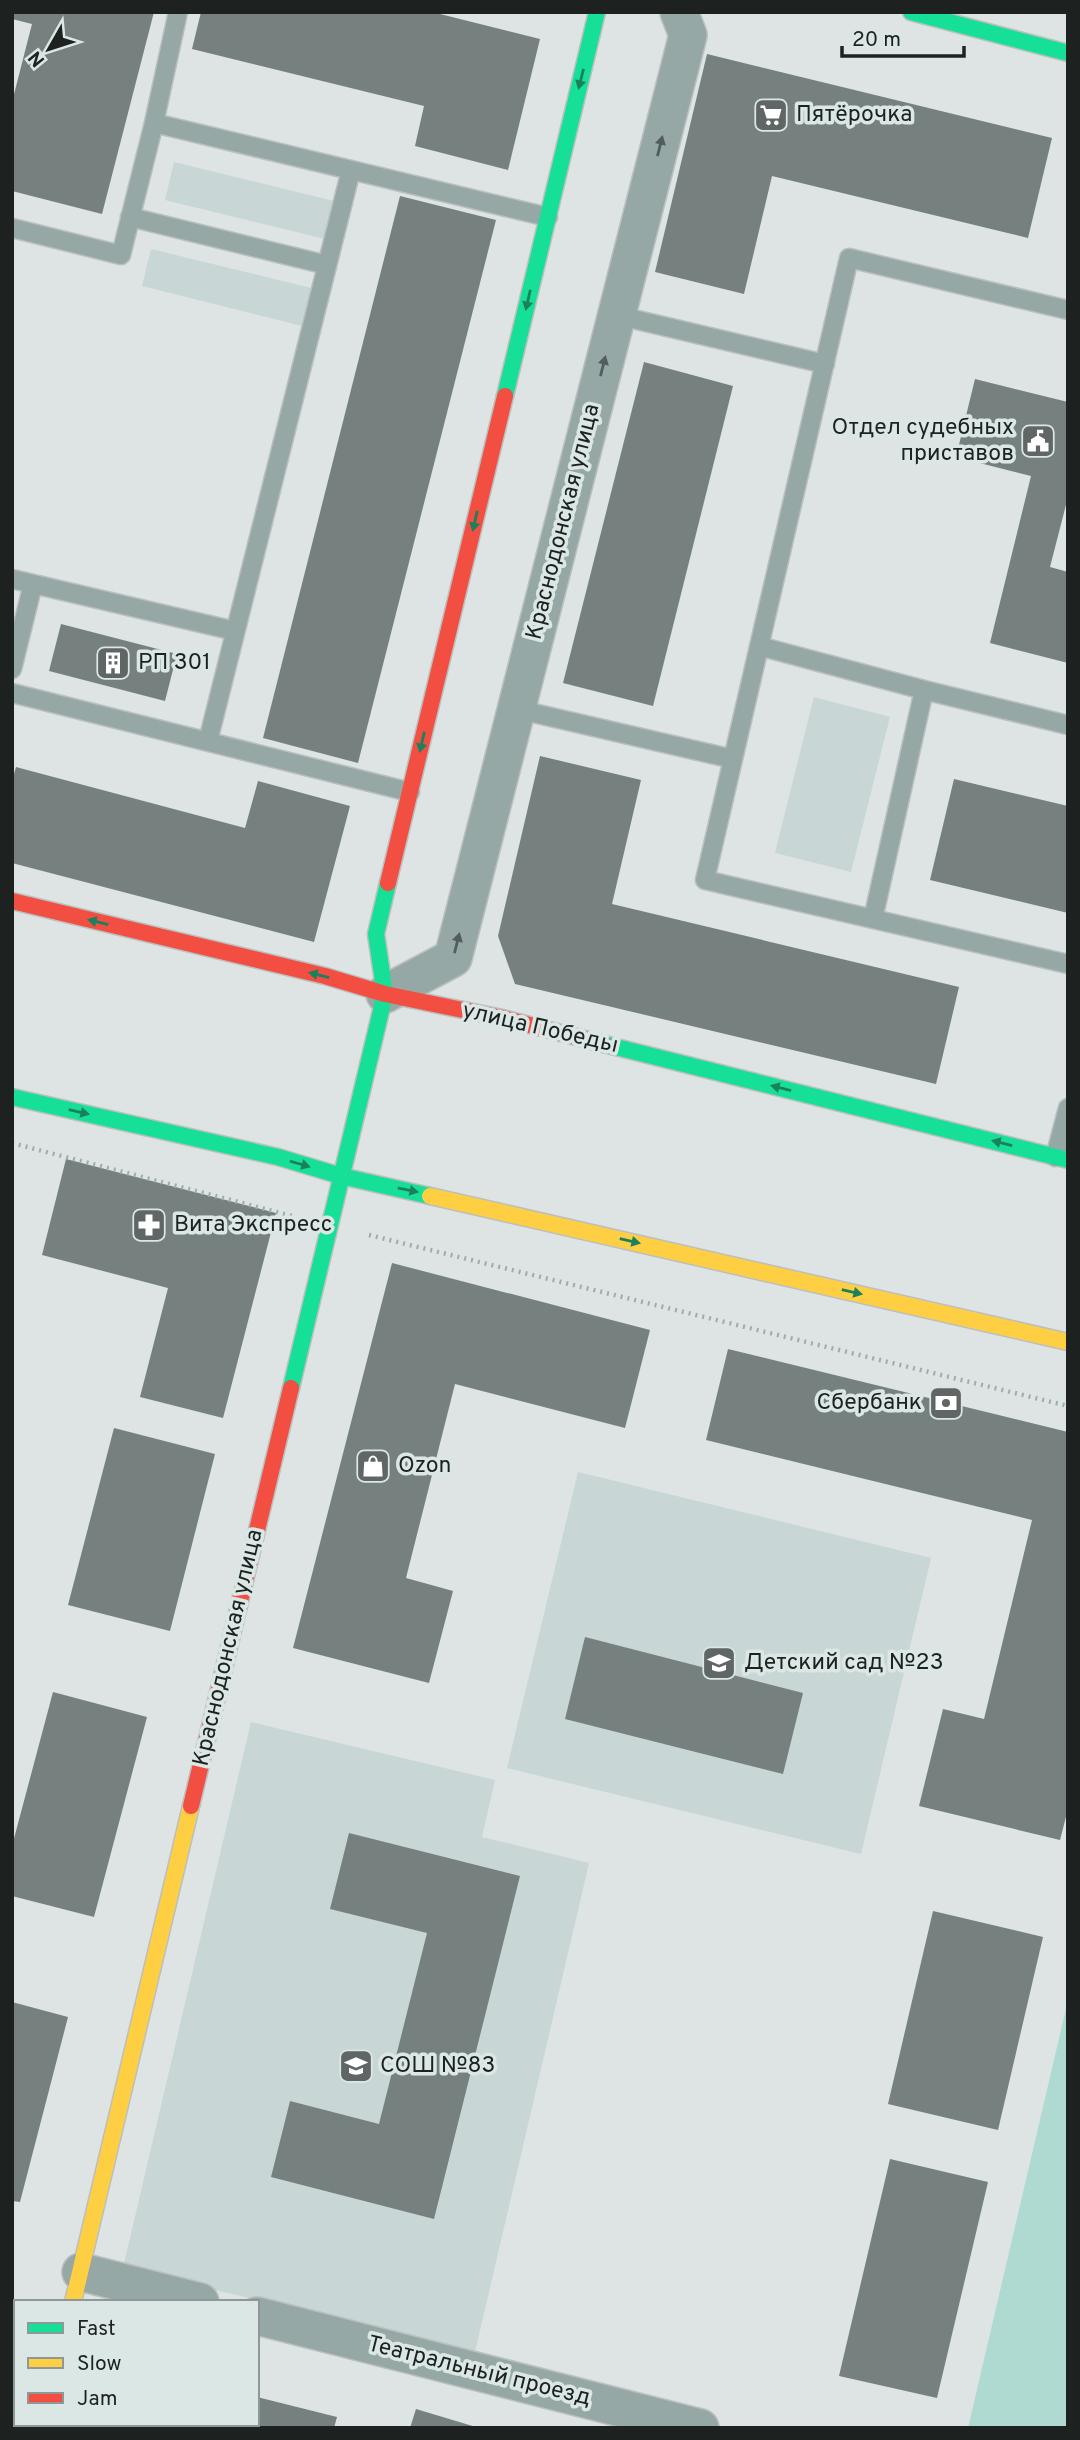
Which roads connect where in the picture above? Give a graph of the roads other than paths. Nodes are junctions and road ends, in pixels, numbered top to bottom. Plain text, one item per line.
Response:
1 (178, 12) edge
2 (597, 12) edge
3 (679, 12) edge
4 (911, 12) edge
5 (1068, 53) edge
6 (154, 123) junction
7 (351, 170) junction
8 (130, 217) junction
9 (548, 217) junction
10 (12, 228) edge
11 (327, 265) junction
12 (1068, 310) edge
13 (617, 315) junction
14 (825, 364) junction
15 (12, 579) edge
16 (33, 584) junction
17 (235, 631) junction
18 (759, 646) junction
19 (12, 669) edge
20 (924, 690) junction
21 (12, 692) edge
22 (516, 709) junction
23 (1068, 725) edge
24 (208, 741) junction
25 (733, 759) junction
26 (410, 792) junction
27 (12, 901) edge
28 (873, 919) junction
29 (1068, 964) edge
30 (385, 994) junction
31 (12, 1097) edge
32 (1068, 1108) edge
33 (1061, 1158) edge
34 (341, 1176) junction
35 (1068, 1342) edge
36 (77, 2287) edge
37 (184, 2300) edge
38 (259, 2317) edge
39 (700, 2428) edge

1 - 6 lane
2 -> 9 street, Краснодонская улица
13 -> 3 street, Краснодонская улица
4 - 5 street
6 - 7 lane
6 - 8 lane
7 - 9 lane
7 - 11 lane
8 - 10 lane
8 - 11 lane
9 -> 26 street, Краснодонская улица
11 - 17 lane
12 - 14 lane
13 - 14 lane
22 -> 13 street, Краснодонская улица
14 - 18 lane
15 - 16 lane
16 - 17 lane
16 - 19 lane
17 - 24 lane
18 - 20 lane
18 - 25 lane
20 - 23 lane
20 - 28 lane
21 - 24 lane
22 - 25 lane
30 -> 22 street, Краснодонская улица
24 - 26 lane
25 - 28 lane
26 - 30 street, Краснодонская улица
30 -> 27 street, улица Победы
28 - 29 lane
33 -> 30 street, улица Победы
30 - 34 street, Краснодонская улица
31 -> 34 street
32 - 33 lane
34 -> 35 street
34 - 36 street, Краснодонская улица
36 - 37 street
38 - 39 street, Театральный проезд

